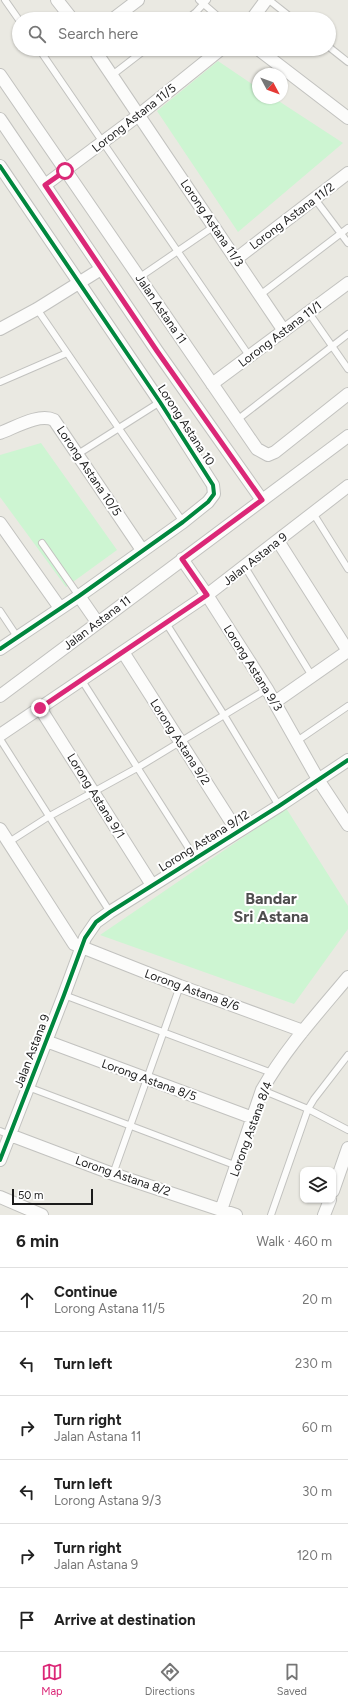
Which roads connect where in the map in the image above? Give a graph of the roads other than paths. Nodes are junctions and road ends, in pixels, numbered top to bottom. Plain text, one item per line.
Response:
1 (5, 0) edge
2 (57, 0) edge
3 (138, 0) edge
4 (267, 0) edge
5 (203, 1) edge
6 (13, 12) edge
7 (66, 12) edge
8 (122, 12) edge
9 (193, 12) edge
10 (214, 12) edge
11 (258, 12) edge
12 (283, 12) edge
13 (336, 53) edge
14 (44, 56) edge
15 (98, 56) edge
16 (137, 56) edge
17 (212, 56) edge
18 (267, 56) edge
19 (348, 62) edge
20 (0, 75) edge
21 (111, 76) junction
22 (139, 116) junction
23 (348, 118) edge
24 (0, 119) edge
25 (103, 142) junction
26 (0, 166) edge
27 (65, 171) junction
28 (348, 173) edge
29 (45, 185) junction
30 (315, 199) junction
31 (213, 227) junction
32 (348, 228) edge
33 (340, 234) junction
34 (348, 244) edge
35 (178, 252) junction
36 (236, 259) junction
37 (101, 269) junction
38 (140, 277) junction
39 (80, 283) junction
40 (348, 283) edge
41 (260, 295) junction
42 (37, 309) junction
43 (309, 313) junction
44 (0, 329) edge
45 (284, 332) junction
46 (348, 334) edge
47 (332, 346) junction
48 (68, 353) junction
49 (250, 357) junction
50 (348, 369) edge
51 (0, 382) edge
52 (212, 384) junction
53 (348, 394) edge
54 (160, 402) junction
55 (237, 420) junction
56 (119, 428) junction
57 (0, 433) edge
58 (348, 436) edge
59 (78, 454) junction
60 (348, 486) edge
61 (262, 500) junction
62 (313, 513) junction
63 (183, 522) junction
64 (0, 525) edge
65 (278, 540) junction
66 (42, 544) dead end
67 (142, 550) junction
68 (182, 559) junction
69 (245, 567) junction
70 (348, 569) edge
71 (207, 595) junction
72 (79, 596) junction
73 (60, 608) junction
74 (0, 611) edge
75 (97, 622) junction
76 (166, 623) junction
77 (18, 638) junction
78 (0, 649) edge
79 (348, 651) edge
80 (123, 652) junction
81 (312, 676) junction
82 (81, 679) junction
83 (267, 689) junction
84 (0, 696) edge
85 (275, 702) junction
86 (348, 706) edge
87 (40, 708) junction
88 (224, 715) junction
89 (0, 735) edge
90 (0, 738) edge
91 (181, 741) junction
92 (297, 741) junction
93 (348, 760) edge
94 (137, 768) junction
95 (319, 781) junction
96 (93, 792) junction
97 (279, 806) junction
98 (48, 817) junction
99 (348, 825) edge
100 (0, 829) edge
101 (237, 832) junction
102 (8, 842) junction
103 (195, 858) junction
104 (152, 884) junction
105 (110, 912) junction
106 (82, 948) junction
107 (348, 977) edge
108 (180, 986) junction
109 (64, 995) junction
110 (304, 1030) junction
111 (164, 1032) junction
112 (46, 1041) junction
113 (348, 1055) edge
114 (272, 1072) junction
115 (147, 1079) junction
116 (28, 1087) junction
117 (262, 1090) junction
118 (308, 1109) junction
119 (253, 1118) junction
120 (132, 1125) junction
121 (348, 1130) edge
122 (5, 1133) edge
123 (348, 1148) edge
124 (0, 1160) edge
125 (237, 1166) junction
126 (113, 1174) junction
127 (336, 1182) edge
128 (0, 1197) edge
129 (329, 1203) edge
130 (221, 1210) junction
131 (42, 1215) edge
132 (236, 1215) edge
133 (271, 1215) edge
134 (324, 1215) edge

1 - 6 lane
2 - 7 street
3 - 8 street
4 - 11 street
4 - 12 lane
5 - 9 lane
5 - 10 lane
13 - 19 lane
14 - 25 lane
15 - 21 street, Lorong Astana 11/3
16 - 21 lane
17 - 22 street, Lorong Astana 11/5
18 - 23 street
20 - 27 street, Jalan Astana 11
21 - 22 street, Lorong Astana 11/3
22 - 25 street, Lorong Astana 11/5
22 - 31 street, Lorong Astana 11/3
24 - 29 street
25 - 27 street, Lorong Astana 11/5
25 - 35 lane
26 - 39 street, Lorong Astana 10
27 - 29 street, Lorong Astana 11/5
27 - 38 street, Jalan Astana 11
28 - 30 street, Lorong Astana 11/2
29 - 37 street
30 - 33 lane
30 - 36 street, Lorong Astana 11/2
31 - 35 lane
31 - 36 street, Lorong Astana 11/3
32 - 33 lane
33 - 34 lane
33 - 41 lane
35 - 38 lane
35 - 49 lane
36 - 41 street, Lorong Astana 11/3
37 - 39 street
37 - 61 street
38 - 52 street, Jalan Astana 11
39 - 42 street
39 - 54 street, Lorong Astana 10
40 - 43 street, Lorong Astana 11/1
41 - 45 street, Lorong Astana 11/3
42 - 44 street
42 - 48 lane
43 - 45 street, Lorong Astana 11/1
43 - 47 lane
45 - 49 street, Lorong Astana 11/1
46 - 47 lane
47 - 50 lane
47 - 55 lane
48 - 51 lane
48 - 56 lane
49 - 52 street, Lorong Astana 11/1
52 - 55 street, Jalan Astana 11
53 - 55 street, Jalan Astana 11
54 - 56 lane
54 - 63 street, Lorong Astana 10
56 - 59 lane
56 - 63 lane
57 - 59 street, Lorong Astana 10/5
58 - 61 street, Jalan Astana 11
59 - 67 street, Lorong Astana 10/5
60 - 62 street, Jalan Astana 9
61 - 68 street, Jalan Astana 11
62 - 65 street, Jalan Astana 9
62 - 70 lane
63 - 67 street, Lorong Astana 10
64 - 73 street
65 - 69 street, Jalan Astana 9
65 - 79 street
66 - 72 lane
67 - 72 street, Lorong Astana 10
68 - 71 street, Lorong Astana 9/3
68 - 75 street, Jalan Astana 11
69 - 71 street, Jalan Astana 9
69 - 81 lane
71 - 76 street, Jalan Astana 9
71 - 83 street, Lorong Astana 9/3
72 - 73 street, Lorong Astana 10
72 - 75 street
73 - 77 street, Lorong Astana 10
74 - 77 lane
75 - 84 street, Jalan Astana 11
76 - 80 street, Jalan Astana 9
76 - 88 lane
77 - 78 street, Lorong Astana 10
79 - 81 street
80 - 82 street, Jalan Astana 9
80 - 91 street, Lorong Astana 9/2
81 - 85 street
82 - 87 street, Jalan Astana 9
82 - 94 lane
83 - 85 street, Lorong Astana 9/3
83 - 88 lane
85 - 92 street, Lorong Astana 9/3
86 - 92 lane
87 - 89 street, Jalan Astana 9
87 - 96 street, Lorong Astana 9/1
88 - 91 lane
88 - 97 lane
90 - 98 lane
91 - 94 lane
91 - 101 street, Lorong Astana 9/2
92 - 95 street, Lorong Astana 9/3
93 - 95 street, Lorong Astana 9/12
94 - 96 lane
94 - 103 lane
95 - 97 street, Lorong Astana 9/12
95 - 99 street, Lorong Astana 9/3
96 - 98 lane
96 - 104 street, Lorong Astana 9/1
97 - 101 street, Lorong Astana 9/12
98 - 102 lane
98 - 105 lane
100 - 102 street
101 - 103 street, Lorong Astana 9/12
102 - 106 street
103 - 104 street, Lorong Astana 9/12
104 - 105 street, Lorong Astana 9/12
105 - 106 street, Lorong Astana 9/12
106 - 108 street, Lorong Astana 8/6
106 - 109 street, Jalan Astana 9
107 - 110 street, Lorong Astana 8/4
108 - 110 street, Lorong Astana 8/6
108 - 111 lane
109 - 111 lane
109 - 112 street, Jalan Astana 9
110 - 114 street, Lorong Astana 8/4
111 - 114 lane
111 - 115 lane
112 - 115 street, Lorong Astana 8/5
112 - 116 street, Jalan Astana 9
113 - 118 lane
114 - 117 street, Lorong Astana 8/4
115 - 119 street, Lorong Astana 8/5
115 - 120 lane
116 - 120 lane
116 - 122 street, Jalan Astana 9
117 - 118 lane
117 - 119 street, Lorong Astana 8/4
118 - 121 lane
118 - 133 lane
119 - 125 street, Lorong Astana 8/4
120 - 125 lane
120 - 126 lane
122 - 124 street, Jalan Astana 9
122 - 126 street, Lorong Astana 8/2
123 - 127 street
125 - 130 street, Lorong Astana 8/4
126 - 130 street, Lorong Astana 8/2
128 - 131 street
129 - 134 street
130 - 132 street, Lorong Astana 8/2

